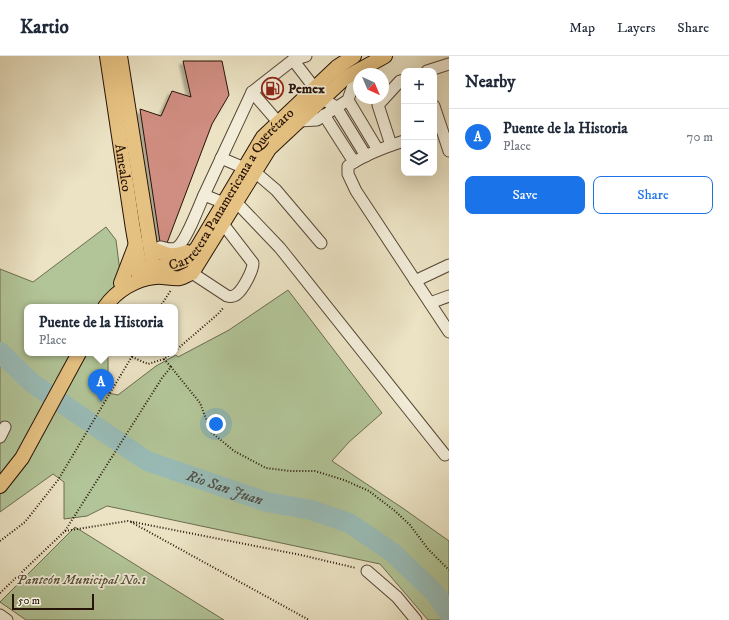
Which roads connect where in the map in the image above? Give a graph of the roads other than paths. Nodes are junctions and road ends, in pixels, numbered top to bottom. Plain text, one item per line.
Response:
1 (107, 56) edge
2 (120, 56) edge
3 (306, 56) edge
4 (354, 56) edge
5 (385, 56) edge
6 (293, 60) junction
7 (449, 64) edge
8 (363, 68) edge
9 (436, 68) edge
10 (353, 74) edge
11 (353, 79) edge
12 (401, 81) edge
13 (315, 88) junction
14 (252, 92) junction
15 (323, 99) junction
16 (333, 109) junction
17 (437, 115) edge
18 (299, 121) junction
19 (278, 122) junction
20 (442, 130) edge
21 (401, 142) edge
22 (391, 145) junction
23 (449, 151) edge
24 (221, 158) junction
25 (363, 158) junction
26 (250, 170) junction
27 (204, 195) junction
28 (230, 203) junction
29 (223, 224) junction
30 (321, 243) dead end
31 (136, 244) junction
32 (151, 246) junction
33 (197, 248) junction
34 (449, 265) edge
35 (162, 275) junction
36 (415, 281) junction
37 (121, 283) junction
38 (449, 296) edge
39 (430, 303) junction
40 (102, 304) edge
41 (108, 304) edge
42 (449, 332) edge
43 (70, 356) edge
44 (77, 356) edge
45 (5, 427) dead end
46 (0, 437) edge
47 (445, 455) dead end
48 (19, 457) junction
49 (0, 475) edge
50 (0, 486) edge
51 (367, 571) road end
52 (0, 615) edge
53 (7, 620) edge
54 (416, 620) edge

1 - 31 main road, Amealco
2 - 32 main road, Amealco
3 - 6 street
4 - 13 main road, Carretera Panamericana a Querétaro
5 - 8 main road, Carretera Panamericana a Querétaro
6 - 13 street
6 - 14 street
7 - 9 street
10 - 15 main road, Carretera Panamericana a Querétaro
11 - 16 street
12 - 22 street
13 - 15 street
13 - 19 main road, Carretera Panamericana a Querétaro
14 - 19 street
14 - 24 street
15 - 16 street
15 - 18 main road, Carretera Panamericana a Querétaro
16 - 18 street
16 - 25 street
16 - 25 street
17 - 20 street
18 - 26 main road, Carretera Panamericana a Querétaro
19 - 26 main road, Carretera Panamericana a Querétaro
20 - 23 street
21 - 22 street
22 - 25 street
24 - 26 street
24 - 27 street
25 - 36 street
26 - 28 main road, Carretera Panamericana a Querétaro
26 - 30 street
27 - 28 street
27 - 32 street
28 - 29 main road, Carretera Panamericana a Querétaro
28 - 33 main road, Carretera Panamericana a Querétaro
28 - 47 street
29 - 35 main road, Carretera Panamericana a Querétaro
29 - 35 street
31 - 35 main road, Amealco
31 - 37 main road
32 - 33 main road
32 - 35 main road, Amealco
33 - 35 main road, Carretera Panamericana a Querétaro
34 - 36 street
35 - 37 main road, Carretera Panamericana a Querétaro
35 - 41 main road, Carretera Panamericana a Querétaro
36 - 39 street
37 - 40 main road, Carretera Panamericana a Querétaro
38 - 39 street
39 - 42 street
43 - 48 main road
44 - 48 main road
45 - 46 street
48 - 49 main road
48 - 50 main road
51 - 54 street
52 - 53 street

